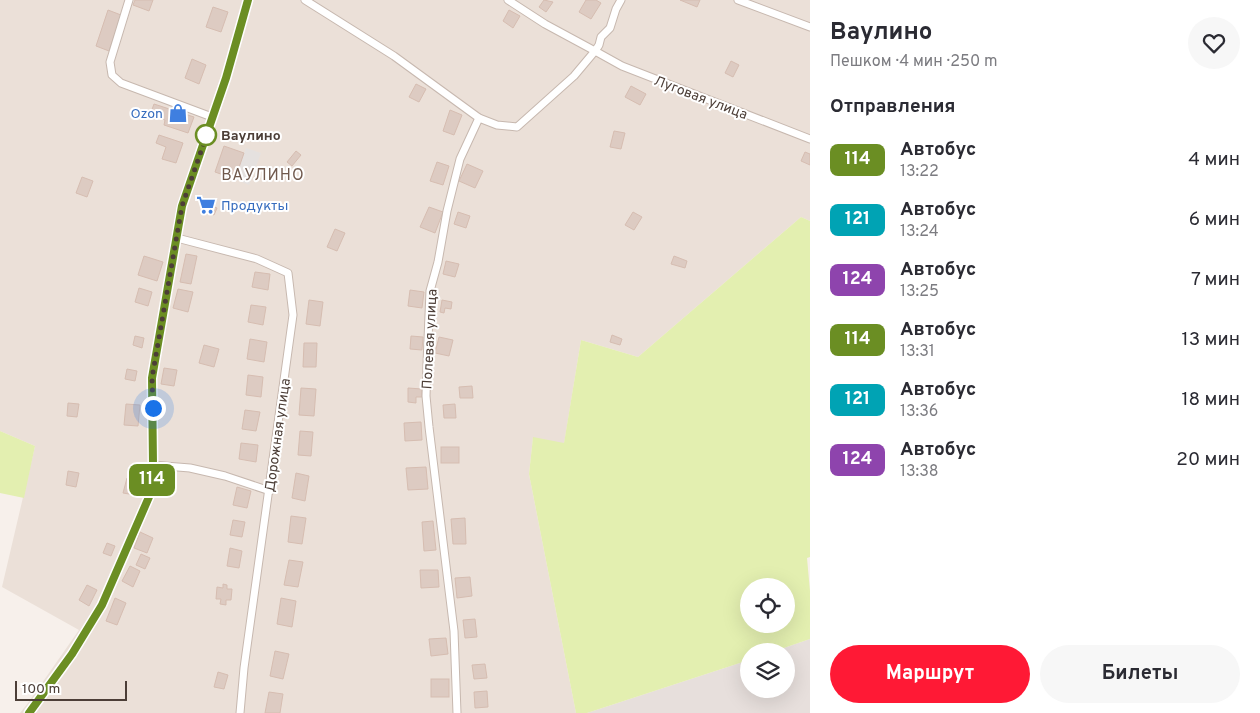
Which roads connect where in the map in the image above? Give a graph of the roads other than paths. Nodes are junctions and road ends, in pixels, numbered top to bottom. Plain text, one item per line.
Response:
1 (129, 0) edge
2 (248, 0) edge
3 (304, 0) edge
4 (508, 0) edge
5 (621, 0) edge
6 (738, 0) edge
7 (810, 27) edge
8 (595, 51) junction
9 (212, 117) junction
10 (479, 118) junction
11 (810, 140) edge
12 (177, 238) junction
13 (153, 465) junction
14 (270, 491) junction
15 (29, 713) edge
16 (240, 713) edge
17 (457, 713) edge

1 - 9 street
2 - 9 street
3 - 10 street
4 - 8 street
5 - 8 street
6 - 7 street
8 - 10 street
8 - 11 street, Луговая улица
9 - 12 street
10 - 17 street, Полевая улица
12 - 13 street
12 - 14 street, Дорожная улица
13 - 14 street
13 - 15 street
14 - 16 street, Дорожная улица

